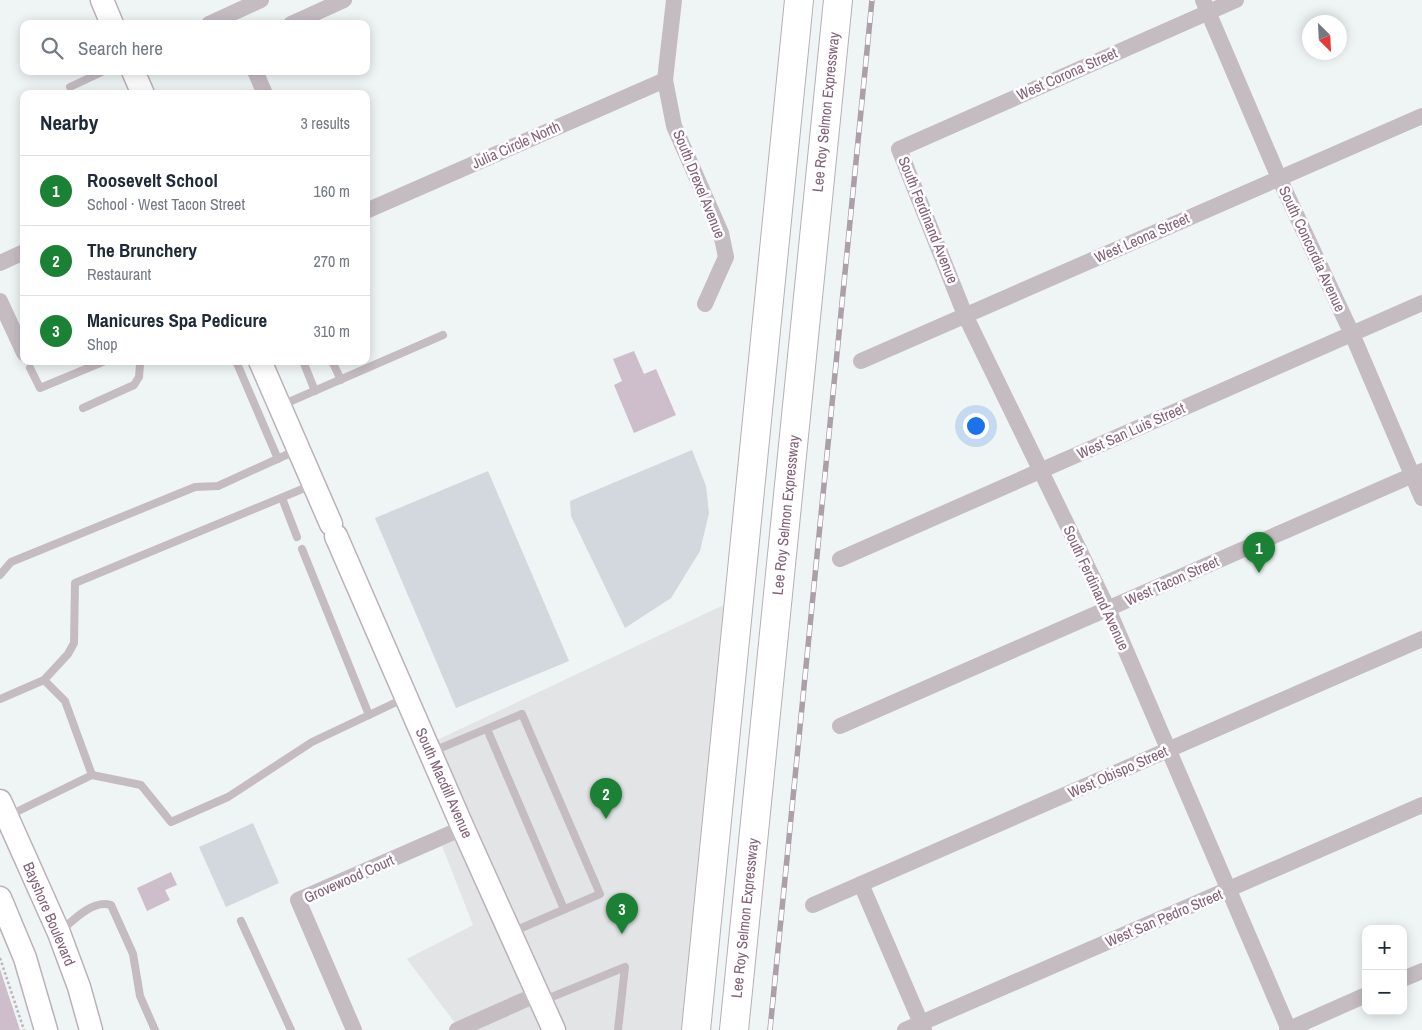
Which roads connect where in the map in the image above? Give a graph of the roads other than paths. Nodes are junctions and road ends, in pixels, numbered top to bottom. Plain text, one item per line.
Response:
1 (102, 0) edge
2 (261, 0) edge
3 (344, 0) edge
4 (674, 0) edge
5 (799, 0) edge
6 (838, 0) edge
7 (1236, 0) edge
8 (1206, 6) edge
9 (110, 20) edge
10 (218, 20) edge
11 (300, 20) edge
12 (95, 75) edge
13 (135, 75) edge
14 (257, 75) edge
15 (665, 80) junction
16 (70, 86) dead end
17 (141, 90) edge
18 (263, 90) edge
19 (1422, 116) edge
20 (899, 149) joint
21 (1279, 178) junction
22 (370, 209) edge
23 (20, 254) edge
24 (0, 262) edge
25 (0, 300) edge
26 (1422, 303) edge
27 (705, 304) dead end
28 (965, 315) junction
29 (1352, 334) junction
30 (442, 335) dead end
31 (20, 345) edge
32 (861, 361) dead end
33 (29, 365) edge
34 (95, 365) edge
35 (141, 365) edge
36 (238, 365) edge
37 (262, 365) edge
38 (305, 365) edge
39 (334, 365) edge
40 (341, 380) junction
41 (315, 391) junction
42 (280, 406) junction
43 (83, 408) dead end
44 (298, 449) junction
45 (278, 459) junction
46 (1041, 471) junction
47 (1417, 473) edge
48 (314, 484) junction
49 (282, 498) junction
50 (1422, 498) edge
51 (297, 537) dead end
52 (302, 550) dead end
53 (840, 559) dead end
54 (0, 575) edge
55 (1108, 609) junction
56 (1422, 639) edge
57 (44, 680) junction
58 (406, 698) junction
59 (0, 699) edge
60 (370, 715) junction
61 (840, 726) dead end
62 (487, 729) junction
63 (1168, 750) junction
64 (430, 752) junction
65 (92, 775) junction
66 (1422, 804) edge
67 (2, 812) edge
68 (463, 828) junction
69 (861, 884) junction
70 (1229, 889) junction
71 (0, 898) edge
72 (813, 905) dead end
73 (564, 909) junction
74 (241, 921) dead end
75 (510, 932) junction
76 (59, 933) junction
77 (1422, 971) edge
78 (1407, 977) edge
79 (1362, 997) edge
80 (539, 998) junction
81 (923, 1026) edge
82 (462, 1029) edge
83 (46, 1030) edge
84 (91, 1030) edge
85 (155, 1030) edge
86 (291, 1030) edge
87 (354, 1030) edge
88 (554, 1030) edge
89 (618, 1030) edge
90 (696, 1030) edge
91 (734, 1030) edge
92 (905, 1030) edge
93 (1288, 1030) edge

1 - 9 street
2 - 10 street
3 - 11 street
4 - 15 street, South Drexel Avenue
5 - 90 highway
6 - 91 highway, Lee Roy Selmon Expressway
7 - 8 street, West Corona Street
8 - 20 street, West Corona Street
8 - 21 street, South Concordia Avenue
12 - 16 lane
13 - 17 street
14 - 18 street
15 - 22 street, Julia Circle North
15 - 27 street, South Drexel Avenue
19 - 21 street, West Leona Street
20 - 28 street, South Ferdinand Avenue
21 - 28 street, West Leona Street
21 - 29 street, South Concordia Avenue
23 - 24 street
25 - 31 street
26 - 29 street, West San Luis Street
28 - 32 street, West Leona Street
28 - 46 street, South Ferdinand Avenue
29 - 46 street, West San Luis Street
29 - 47 street, South Concordia Avenue
30 - 40 lane
33 - 34 lane
35 - 43 lane
36 - 45 lane
37 - 42 street, South Macdill Avenue
38 - 41 lane
39 - 40 lane
40 - 41 lane
41 - 42 lane
42 - 44 street, South Macdill Avenue
44 - 45 lane
44 - 48 street, South Macdill Avenue
45 - 54 lane
46 - 53 street, West San Luis Street
46 - 55 street, South Ferdinand Avenue
47 - 50 street, South Concordia Avenue
47 - 55 street, West Tacon Street
48 - 49 lane
48 - 58 street, South Macdill Avenue
49 - 51 lane
49 - 57 lane
52 - 60 lane
55 - 61 street, West Tacon Street
55 - 63 street, South Ferdinand Avenue
56 - 63 street, West Obispo Street
57 - 59 lane
57 - 65 lane
58 - 60 lane
58 - 64 street, South Macdill Avenue
60 - 65 lane
62 - 64 lane
62 - 73 lane
62 - 73 lane
63 - 69 street, West Obispo Street
63 - 70 street, South Ferdinand Avenue
64 - 68 street, South Macdill Avenue
65 - 67 lane
66 - 70 street, West San Pedro Street
67 - 76 street, Bayshore Boulevard
68 - 75 street, South Macdill Avenue
68 - 87 street, Grovewood Court
69 - 72 street, West Obispo Street
69 - 81 street
70 - 81 street, West San Pedro Street
70 - 93 street, South Ferdinand Avenue
71 - 83 street
73 - 75 lane
74 - 86 lane
75 - 80 street, South Macdill Avenue
76 - 84 street, Bayshore Boulevard
76 - 85 lane
77 - 78 street
79 - 93 street
80 - 82 street
80 - 88 street, South Macdill Avenue
80 - 89 lane
81 - 92 street, West San Pedro Street

